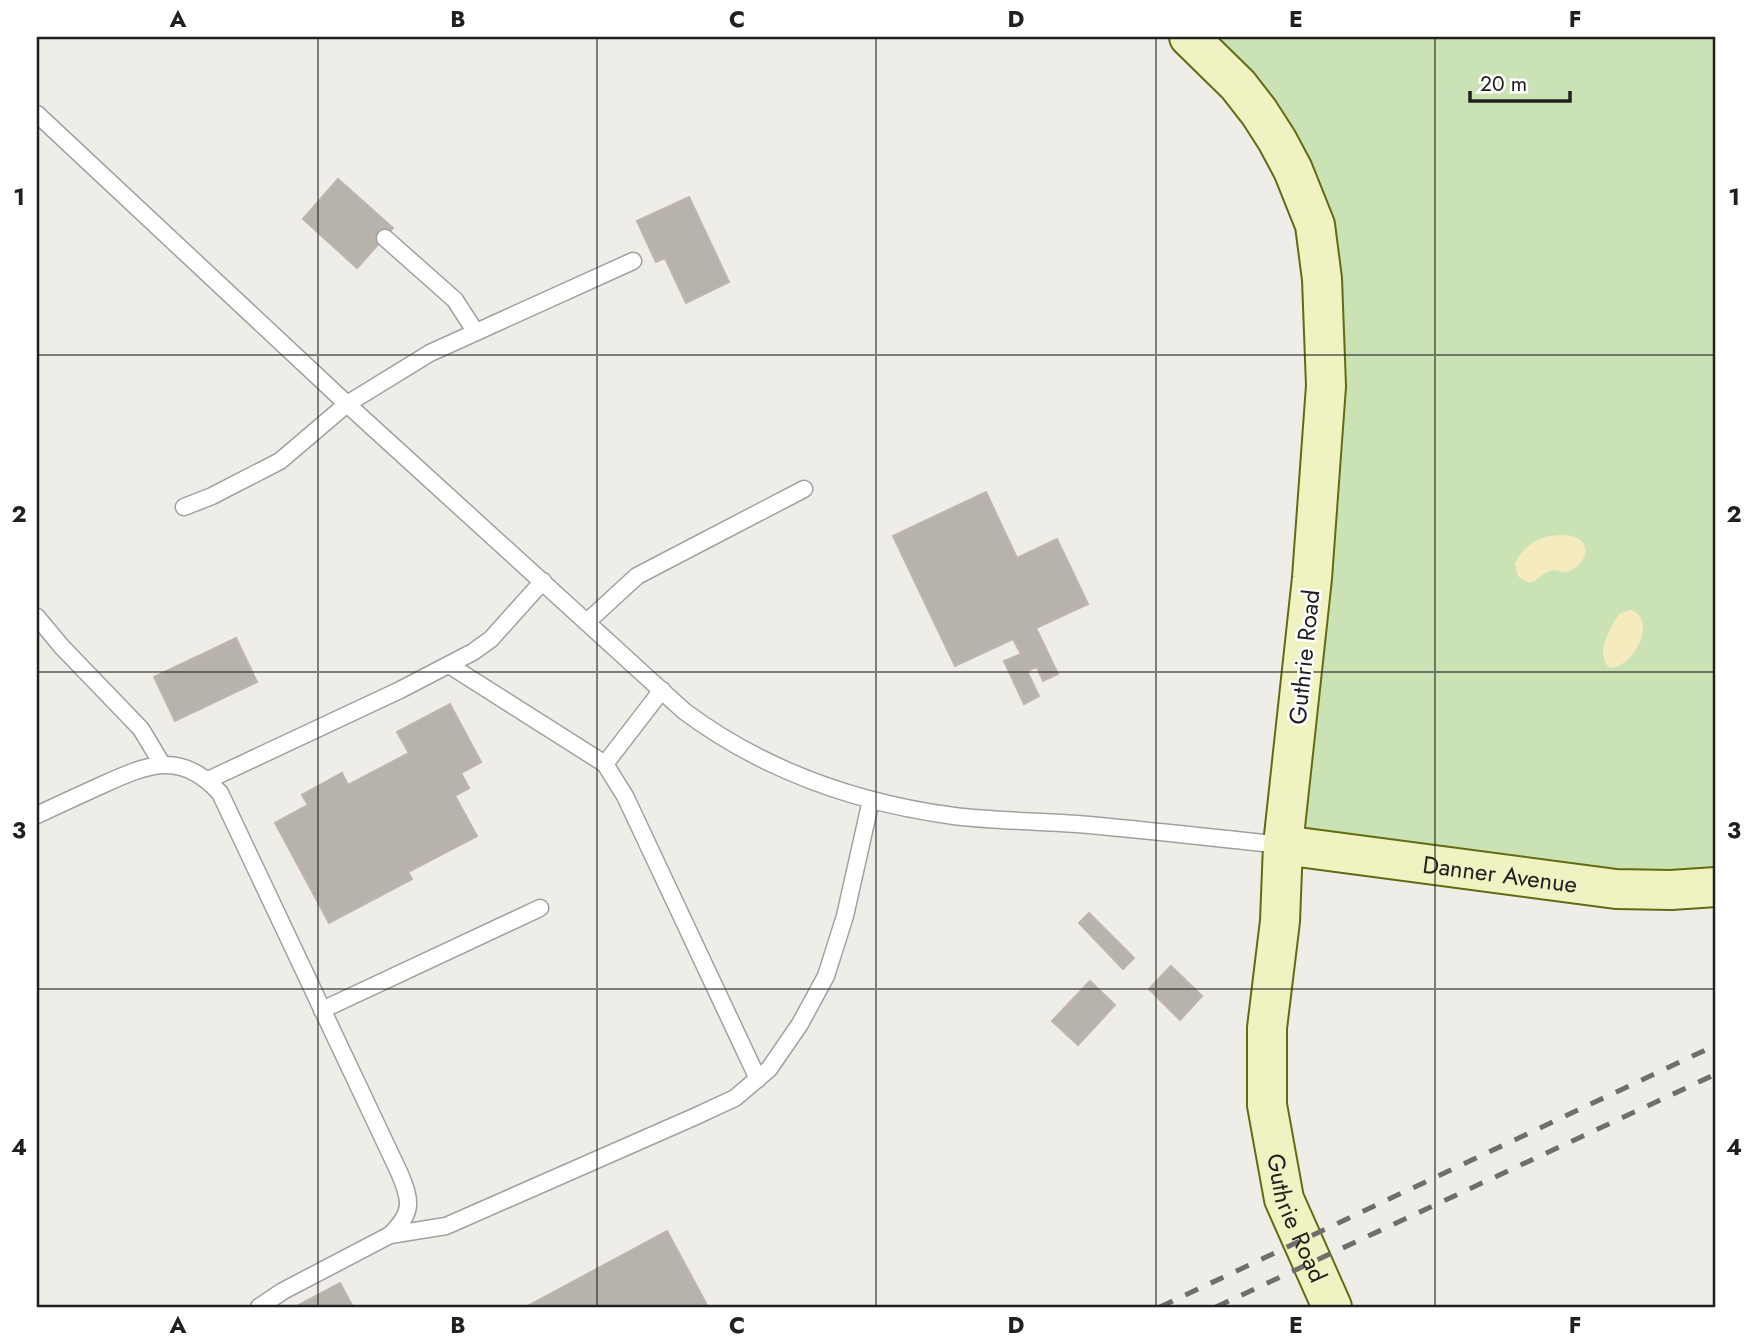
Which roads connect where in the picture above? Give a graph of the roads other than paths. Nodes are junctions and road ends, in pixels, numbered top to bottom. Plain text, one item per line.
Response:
1 (1189, 37) edge
2 (37, 114) edge
3 (385, 238) dead end
4 (632, 261) dead end
5 (475, 331) junction
6 (347, 404) junction
7 (804, 489) dead end
8 (184, 508) dead end
9 (543, 581) junction
10 (37, 617) edge
11 (588, 621) junction
12 (449, 664) junction
13 (662, 690) junction
14 (162, 764) junction
15 (606, 764) junction
16 (208, 780) junction
17 (872, 800) junction
18 (37, 815) edge
19 (1283, 845) junction
20 (1716, 887) edge
21 (540, 908) dead end
22 (322, 1010) junction
23 (758, 1079) junction
24 (390, 1235) junction
25 (259, 1307) edge
26 (1332, 1307) edge

1 - 19 street, Guthrie Road
2 - 6 lane
3 - 5 lane
4 - 5 lane
5 - 6 lane
6 - 8 lane
6 - 9 lane
7 - 11 lane
9 - 11 lane
9 - 12 lane
10 - 14 lane
11 - 13 lane
12 - 15 lane
12 - 16 lane
13 - 15 lane
13 - 17 lane
14 - 16 lane
14 - 18 lane
15 - 23 lane
16 - 22 lane
17 - 19 lane
17 - 23 lane
19 - 20 street, Danner Avenue
19 - 26 street, Guthrie Road
21 - 22 lane
22 - 24 lane
23 - 24 lane
24 - 25 lane

